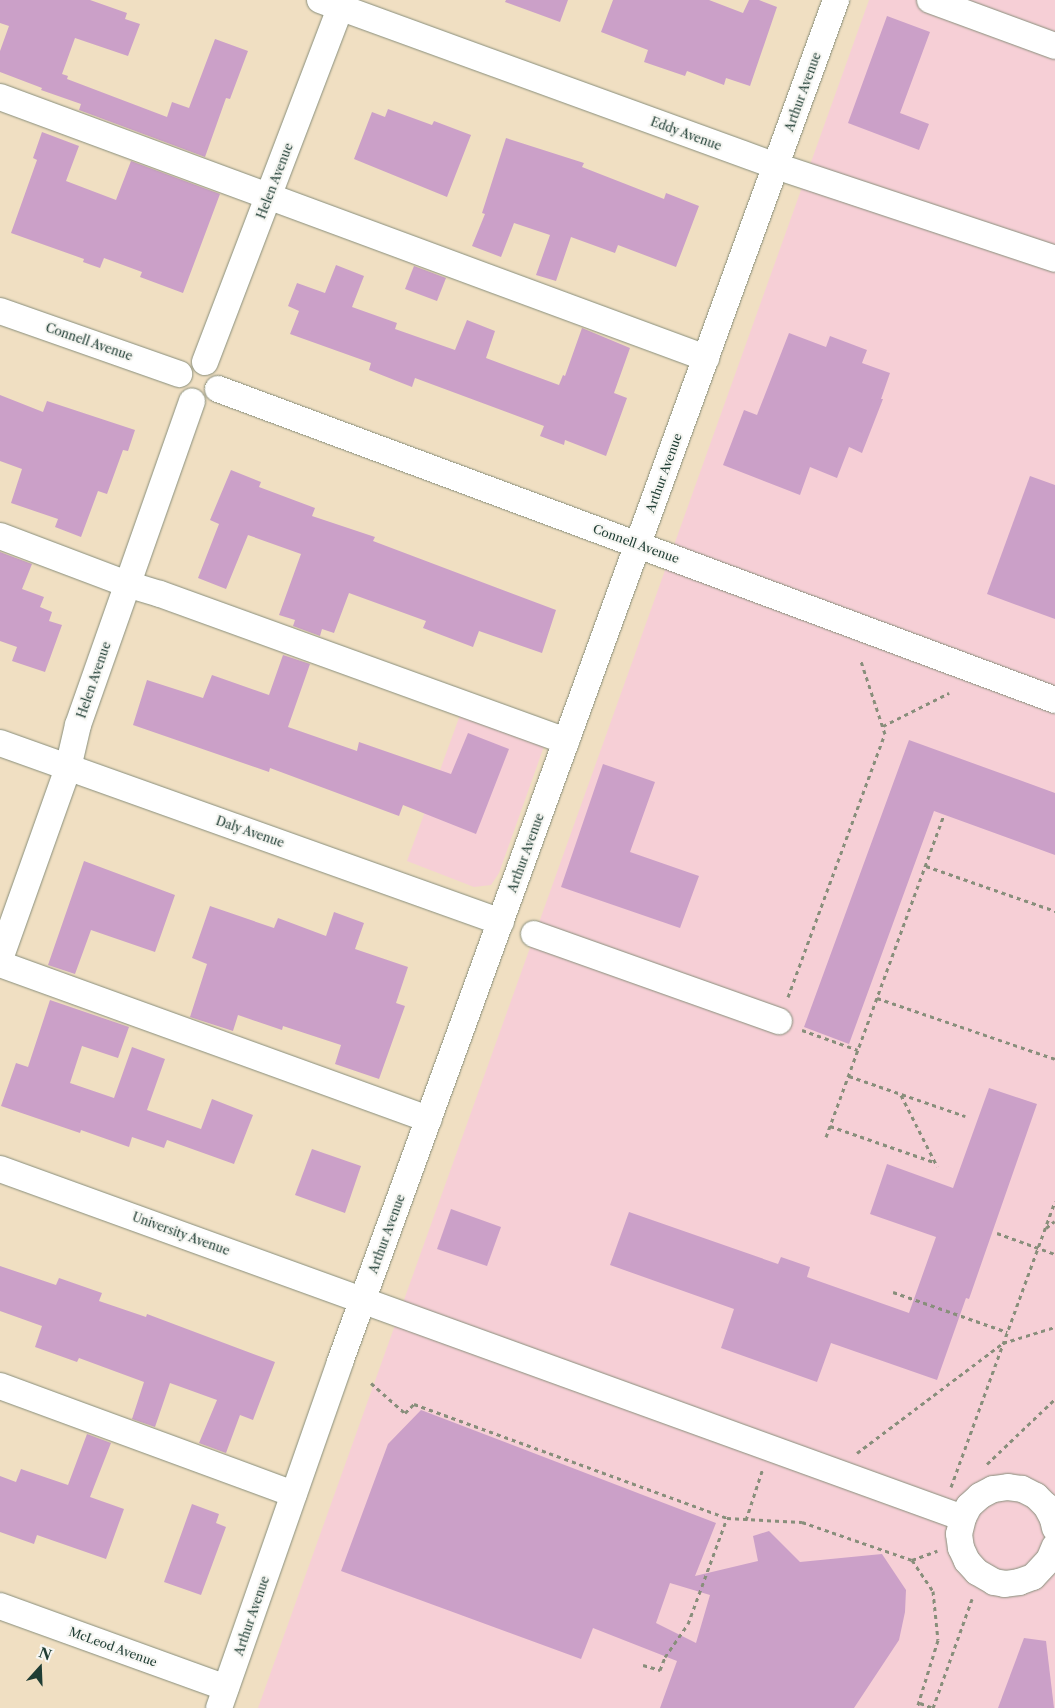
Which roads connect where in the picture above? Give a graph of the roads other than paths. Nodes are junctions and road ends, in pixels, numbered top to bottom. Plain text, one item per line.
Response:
1 (836, 0) edge
2 (930, 0) edge
3 (334, 3) edge
4 (1055, 46) edge
5 (0, 97) edge
6 (776, 166) junction
7 (269, 196) junction
8 (1055, 258) edge
9 (0, 310) edge
10 (706, 358) junction
11 (205, 362) junction
12 (179, 374) junction
13 (218, 389) junction
14 (192, 401) junction
15 (0, 536) edge
16 (638, 544) junction
17 (127, 584) junction
18 (1055, 700) edge
19 (566, 741) junction
20 (0, 743) edge
21 (68, 768) junction
22 (501, 922) junction
23 (534, 934) dead end
24 (0, 959) edge
25 (0, 964) edge
26 (779, 1021) road end
27 (429, 1118) junction
28 (0, 1169) edge
29 (363, 1299) junction
30 (0, 1386) edge
31 (294, 1494) junction
32 (953, 1514) junction
33 (1053, 1554) edge
34 (0, 1606) edge
35 (223, 1698) edge

1 - 6 street, Arthur Avenue
2 - 4 street
3 - 6 street, Eddy Avenue
3 - 7 street, Helen Avenue
5 - 7 street
6 - 8 street, Eddy Avenue
6 - 10 street, Arthur Avenue
7 - 10 street
7 - 11 street, Helen Avenue
9 - 12 street, Connell Avenue
10 - 16 street, Arthur Avenue
11 - 12 street
11 - 13 street
12 - 14 street
13 - 14 street
13 - 16 street, Connell Avenue
14 - 17 street, Helen Avenue
15 - 17 street
16 - 18 street, Connell Avenue
16 - 19 street, Arthur Avenue
17 - 19 street
17 - 21 street, Helen Avenue
19 - 22 street, Arthur Avenue
20 - 21 street, Daly Avenue
21 - 22 street, Daly Avenue
21 - 24 street, Helen Avenue
22 - 27 street, Arthur Avenue
23 - 26 street
25 - 27 street
27 - 29 street, Arthur Avenue
28 - 29 street, University Avenue
29 - 31 street, Arthur Avenue
29 - 32 street, University Avenue
30 - 31 street
31 - 35 street, Arthur Avenue
32 - 33 street
32 - 33 street
34 - 35 street, McLeod Avenue

